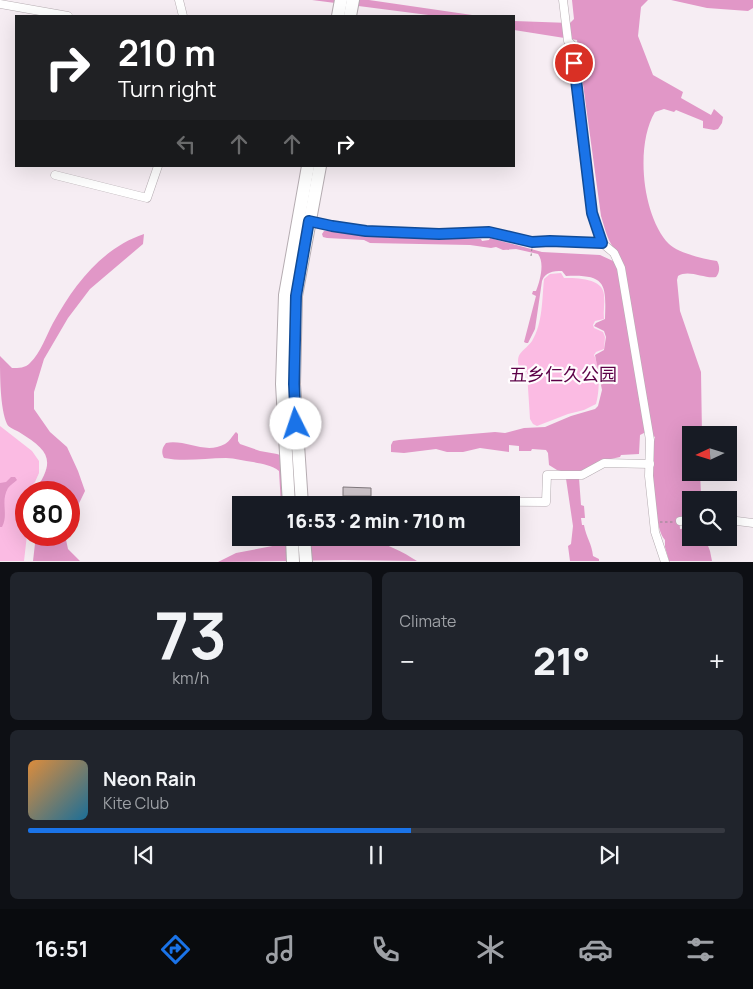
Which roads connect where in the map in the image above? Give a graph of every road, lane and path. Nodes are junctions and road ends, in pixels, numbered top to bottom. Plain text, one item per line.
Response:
1 (178, 0) edge
2 (341, 0) edge
3 (353, 0) edge
4 (563, 0) edge
5 (0, 4) edge
6 (62, 15) edge
7 (183, 15) edge
8 (338, 15) edge
9 (350, 15) edge
10 (158, 167) edge
11 (308, 167) edge
12 (320, 167) edge
13 (55, 175) dead end
14 (309, 221) junction
15 (602, 243) junction
16 (650, 464) junction
17 (289, 496) edge
18 (289, 496) edge
19 (520, 502) edge
20 (680, 521) edge
21 (737, 521) edge
22 (654, 522) junction
23 (753, 523) edge
24 (292, 546) edge
25 (305, 546) edge
26 (293, 562) edge
27 (306, 562) edge
28 (665, 562) edge

1 - 7 street
2 - 8 highway
3 - 9 highway
4 - 15 street
5 - 6 street
10 - 13 street
11 - 17 highway
12 - 14 highway
14 - 15 street
14 - 18 highway
15 - 16 street
16 - 19 street
16 - 22 street
20 - 22 path
21 - 23 street
22 - 28 street
24 - 26 highway
25 - 27 highway

